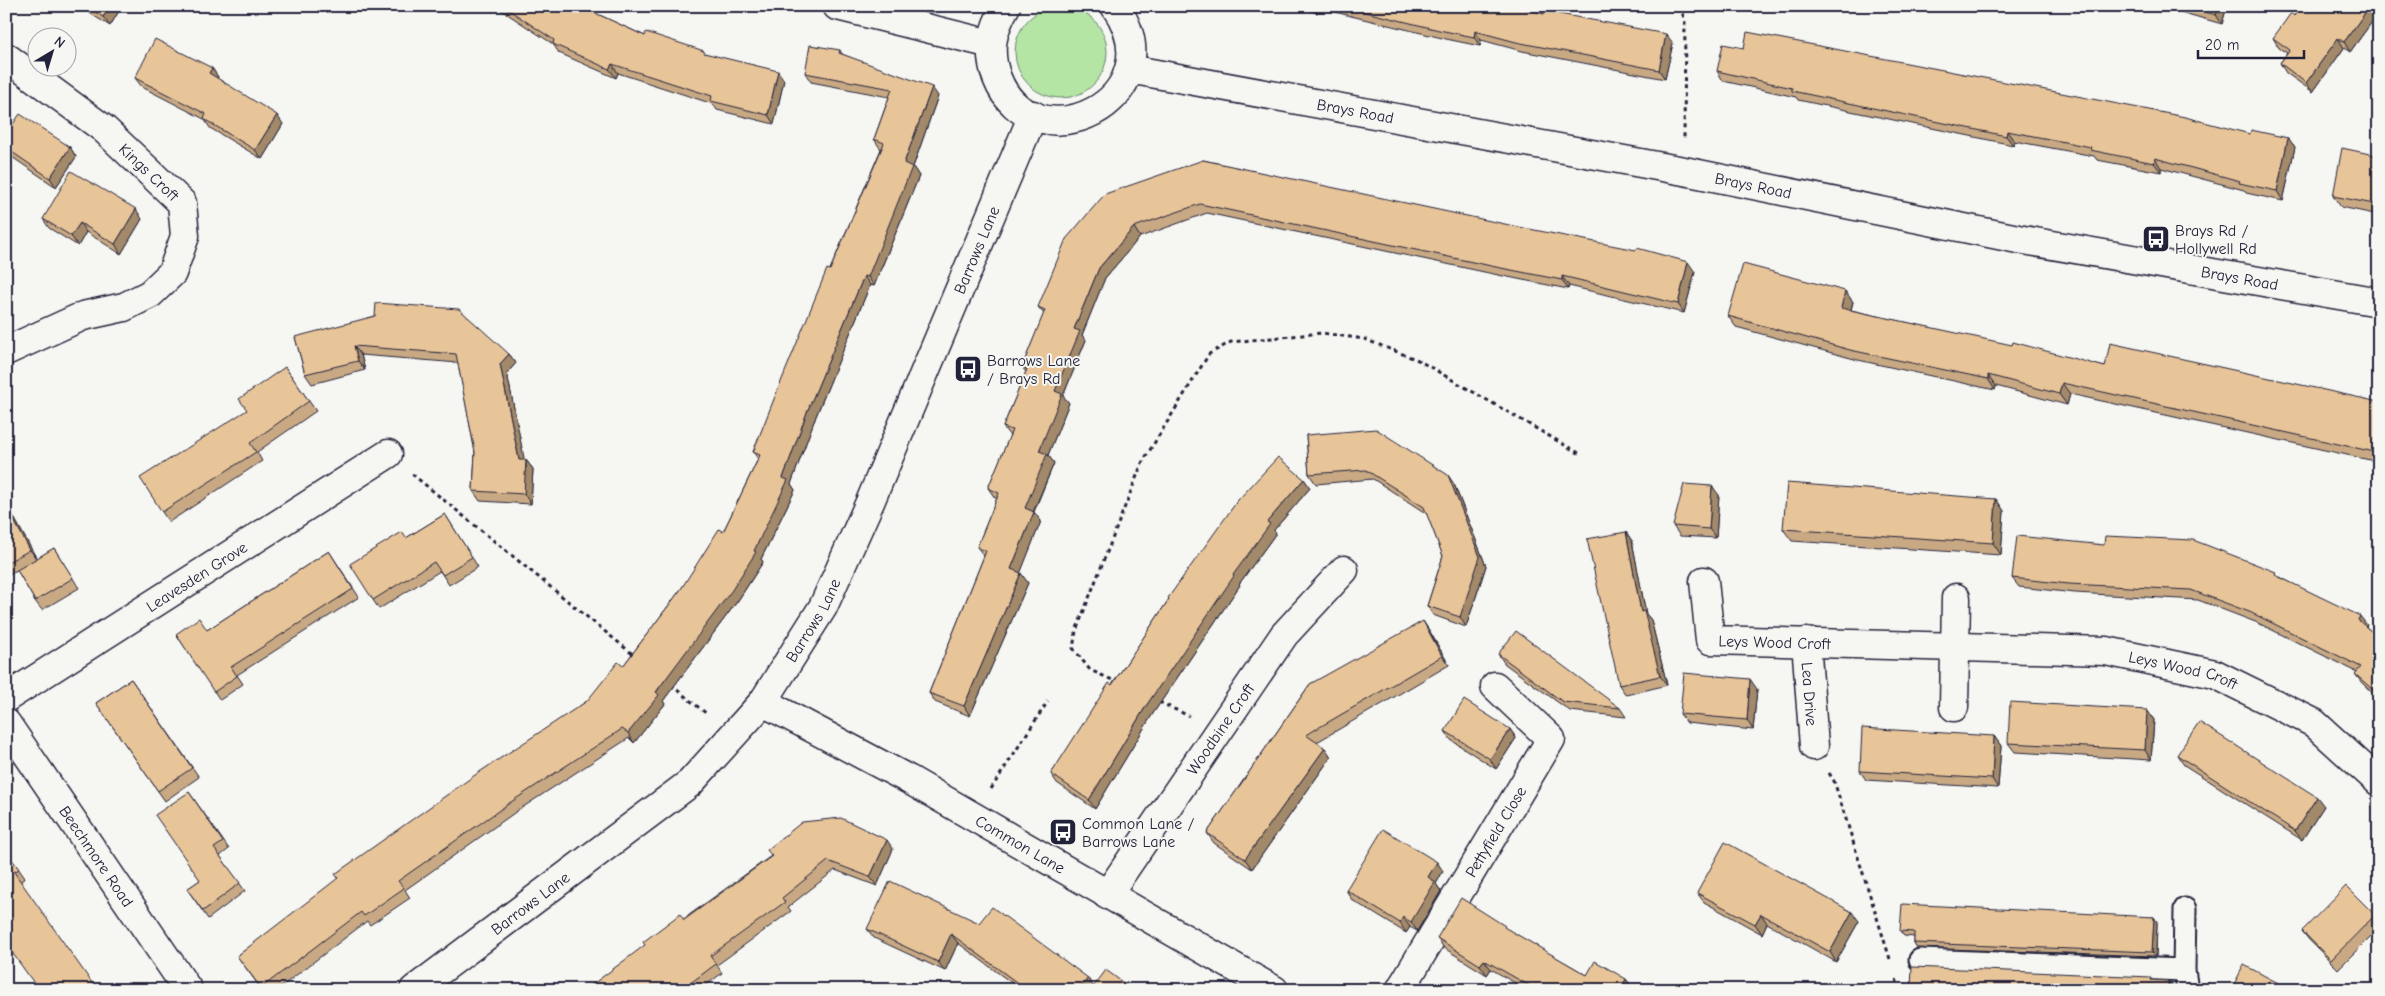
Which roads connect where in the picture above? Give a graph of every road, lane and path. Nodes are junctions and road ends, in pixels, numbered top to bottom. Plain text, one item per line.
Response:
1 (836, 6) edge
2 (1006, 6) edge
3 (1115, 6) edge
4 (1680, 6) edge
5 (991, 44) junction
6 (6, 57) edge
7 (1128, 72) junction
8 (1032, 115) junction
9 (1684, 171) junction
10 (2379, 302) edge
11 (6, 351) edge
12 (388, 454) joint
13 (1582, 455) dead end
14 (1344, 570) dead end
15 (1704, 582) dead end
16 (1956, 598) dead end
17 (1806, 642) junction
18 (1957, 646) junction
19 (641, 660) edge
20 (664, 679) edge
21 (1124, 686) edge
22 (1495, 686) dead end
23 (6, 698) edge
24 (1150, 698) edge
25 (1048, 701) dead end
26 (763, 702) junction
27 (1954, 707) dead end
28 (6, 723) edge
29 (1219, 730) junction
30 (733, 735) junction
31 (1814, 746) joint
32 (2379, 782) edge
33 (973, 817) junction
34 (1107, 895) junction
35 (2185, 909) dead end
36 (1920, 960) dead end
37 (1891, 961) dead end
38 (1894, 971) dead end
39 (2185, 980) edge
40 (421, 988) edge
41 (188, 990) edge
42 (1274, 990) edge
43 (1400, 990) edge
44 (1900, 990) edge

1 - 5 street
2 - 5 street
3 - 7 street
4 - 9 path
5 - 8 street
6 - 11 street, Kings Croft
7 - 8 street
7 - 9 street, Brays Road
8 - 26 street, Barrows Lane
9 - 10 street, Brays Road
12 - 19 path
12 - 23 street, Leavesden Grove
13 - 21 path
14 - 29 street, Woodbine Croft
15 - 17 street, Leys Wood Croft
16 - 18 street
17 - 18 street, Leys Wood Croft
17 - 31 street, Lea Drive
18 - 27 street
18 - 32 street, Leys Wood Croft
20 - 30 path
22 - 43 street, Pettyfield Close
24 - 29 path
25 - 33 path
26 - 30 street, Barrows Lane
26 - 33 street, Common Lane
28 - 41 street, Beechmore Road
29 - 34 street, Woodbine Croft
30 - 40 street, Barrows Lane
31 - 37 path
33 - 34 street, Common Lane
34 - 42 street, Common Lane
35 - 39 lane
36 - 39 lane
38 - 44 path

